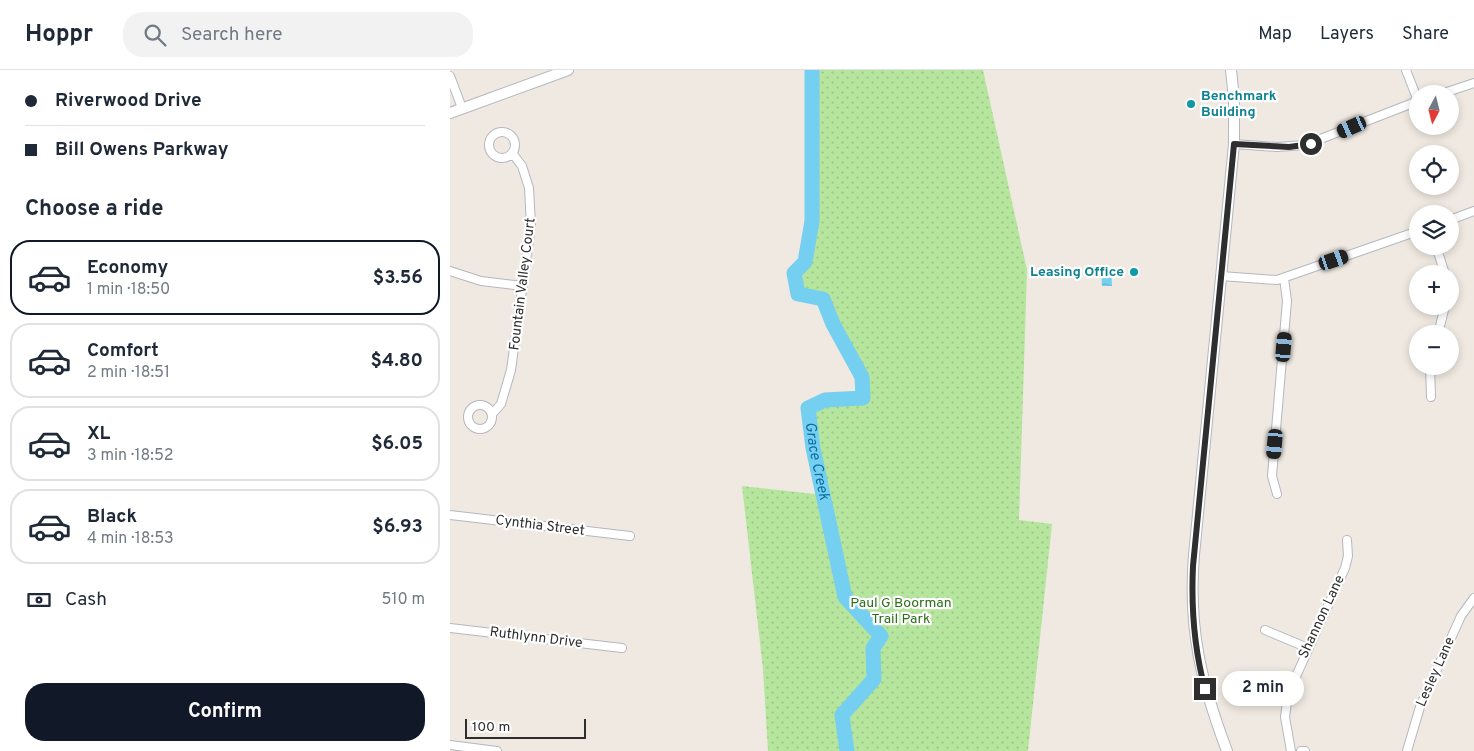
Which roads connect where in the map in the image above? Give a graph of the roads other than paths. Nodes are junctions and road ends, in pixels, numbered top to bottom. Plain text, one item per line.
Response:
1 (568, 70) edge
2 (1231, 70) edge
3 (1406, 70) edge
4 (450, 76) edge
5 (1474, 83) edge
6 (1412, 85) edge
7 (1459, 88) edge
8 (1409, 105) edge
9 (462, 108) junction
10 (450, 113) edge
11 (1234, 144) junction
12 (512, 153) dead end
13 (1474, 211) edge
14 (1459, 217) edge
15 (1409, 234) edge
16 (450, 272) edge
17 (1221, 276) junction
18 (1284, 278) junction
19 (523, 286) junction
20 (1430, 375) edge
21 (1431, 397) dead end
22 (492, 414) dead end
23 (1277, 494) dead end
24 (450, 516) edge
25 (630, 536) dead end
26 (1347, 540) dead end
27 (1474, 598) edge
28 (450, 628) edge
29 (1265, 630) dead end
30 (622, 648) dead end
31 (1308, 648) junction
32 (450, 746) edge
33 (497, 751) edge
34 (1227, 751) edge
35 (1291, 751) edge
36 (1301, 751) edge
37 (1305, 751) edge
38 (1407, 751) edge

1 - 9 main road
2 - 11 main road
3 - 6 street
4 - 9 street
5 - 7 street
8 - 11 street
9 - 10 main road
11 - 17 main road
12 - 19 street, Fountain Valley Court
13 - 14 street
15 - 18 street
16 - 19 street
17 - 18 street
17 - 34 main road
18 - 23 street
19 - 22 street, Fountain Valley Court
20 - 21 street
24 - 25 street, Cynthia Street
26 - 31 street, Shannon Lane
27 - 38 street, Lesley Lane
28 - 30 street, Ruthlynn Drive
29 - 31 street
31 - 35 street, Shannon Lane
32 - 33 street
36 - 37 street

